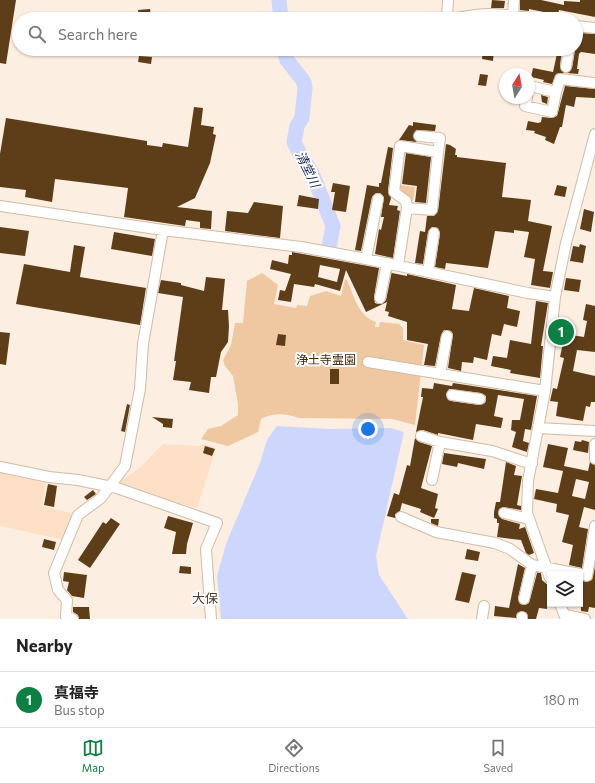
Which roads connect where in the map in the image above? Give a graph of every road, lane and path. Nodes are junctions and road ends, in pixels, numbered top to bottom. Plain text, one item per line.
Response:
1 (448, 0) edge
2 (514, 0) edge
3 (447, 12) edge
4 (513, 12) edge
5 (583, 27) edge
6 (595, 28) edge
7 (568, 56) edge
8 (566, 67) dead end
9 (595, 83) edge
10 (535, 87) edge
11 (556, 92) junction
12 (526, 104) edge
13 (595, 134) edge
14 (419, 136) dead end
15 (438, 152) junction
16 (378, 199) dead end
17 (0, 206) edge
18 (408, 208) junction
19 (163, 230) junction
20 (434, 233) dead end
21 (366, 259) junction
22 (387, 263) junction
23 (398, 265) junction
24 (428, 272) junction
25 (556, 297) junction
26 (380, 298) dead end
27 (447, 336) dead end
28 (368, 362) dead end
29 (440, 374) junction
30 (473, 380) junction
31 (545, 391) junction
32 (452, 395) dead end
33 (538, 428) junction
34 (595, 431) edge
35 (421, 436) dead end
36 (440, 442) junction
37 (595, 444) edge
38 (595, 458) edge
39 (532, 464) junction
40 (0, 467) edge
41 (432, 480) dead end
42 (111, 487) junction
43 (504, 513) dead end
44 (401, 517) dead end
45 (529, 519) junction
46 (595, 526) edge
47 (532, 565) junction
48 (545, 566) junction
49 (547, 571) edge
50 (585, 576) edge
51 (524, 599) dead end
52 (484, 606) dead end
53 (561, 607) edge
54 (565, 617) edge
55 (485, 618) edge
56 (73, 619) edge
57 (211, 619) edge
58 (585, 619) edge

1 - 3 street
2 - 4 street
5 - 6 street
7 - 8 street
9 - 11 street
10 - 11 street
11 - 12 street
13 - 25 street
14 - 15 street
15 - 18 street
15 - 18 street
16 - 21 street
17 - 19 street
18 - 23 street
19 - 21 street
19 - 42 street
20 - 24 street
21 - 22 street
22 - 23 street
22 - 26 street
23 - 24 street
24 - 25 street
25 - 31 street
27 - 29 street
28 - 29 street
29 - 30 street
30 - 31 street
30 - 32 street
31 - 33 street
33 - 34 street
33 - 39 street
35 - 36 street
36 - 39 street
36 - 41 street
37 - 38 street
39 - 45 street
40 - 42 street
42 - 56 street
42 - 57 street
43 - 45 street
44 - 47 street
45 - 48 street
46 - 50 street
47 - 48 street
47 - 51 street
48 - 49 street
48 - 50 street
52 - 55 street
53 - 54 street
54 - 58 street

